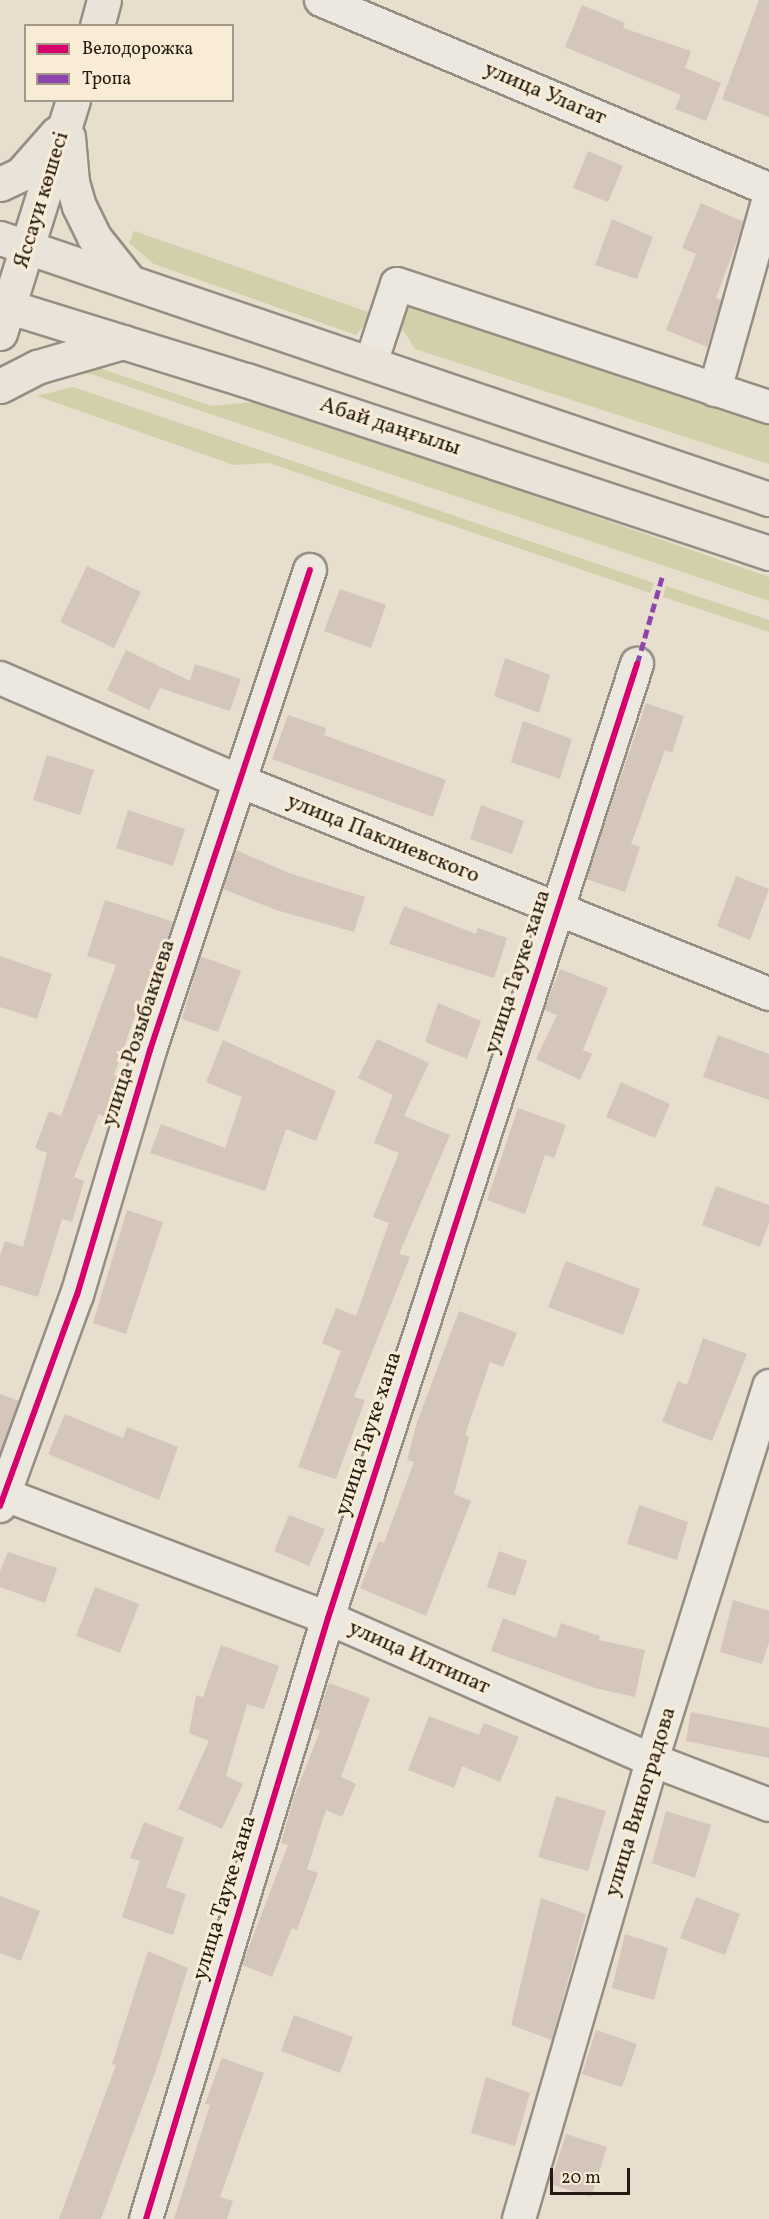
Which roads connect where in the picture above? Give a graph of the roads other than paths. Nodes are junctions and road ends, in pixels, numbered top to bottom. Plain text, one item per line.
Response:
1 (104, 0) edge
2 (321, 0) edge
3 (97, 24) edge
4 (70, 110) edge
5 (0, 184) edge
6 (769, 189) edge
7 (769, 198) edge
8 (14, 243) edge
9 (129, 281) junction
10 (3, 314) edge
11 (123, 342) junction
12 (371, 363) junction
13 (0, 386) edge
14 (715, 390) junction
15 (769, 407) edge
16 (769, 499) edge
17 (769, 553) edge
18 (310, 570) dead end
19 (637, 664) dead end
20 (0, 678) edge
21 (242, 782) junction
22 (557, 909) junction
23 (769, 994) edge
24 (769, 1386) edge
25 (1, 1498) edge
26 (328, 1618) junction
27 (652, 1760) junction
28 (769, 1804) edge
29 (146, 2219) edge
30 (519, 2219) edge

1 - 3 main road
2 - 6 street, улица Улагат
4 - 5 main road
4 - 8 main road, Яссауи көшесі
4 - 9 main road
7 - 14 street
8 - 9 main road
8 - 10 main road, Яссауи көшесі
9 - 12 main road
10 - 11 main road, Абай даңғылы
11 - 13 main road
11 - 17 main road, Абай даңғылы
12 - 14 street
12 - 16 main road
14 - 15 street
18 - 21 street, улица Розыбакиева
19 - 22 street, улица Тауке хана
20 - 21 street, улица Паклиевского
21 - 22 street, улица Паклиевского
21 - 25 street, улица Розыбакиева
22 - 23 street, улица Паклиевского
22 - 26 street, улица Тауке хана
24 - 27 street, улица Виноградова
25 - 26 street, улица Илтипат
26 - 27 street, улица Илтипат
26 - 29 street, улица Тауке хана
27 - 28 street, улица Илтипат
27 - 30 street, улица Виноградова

